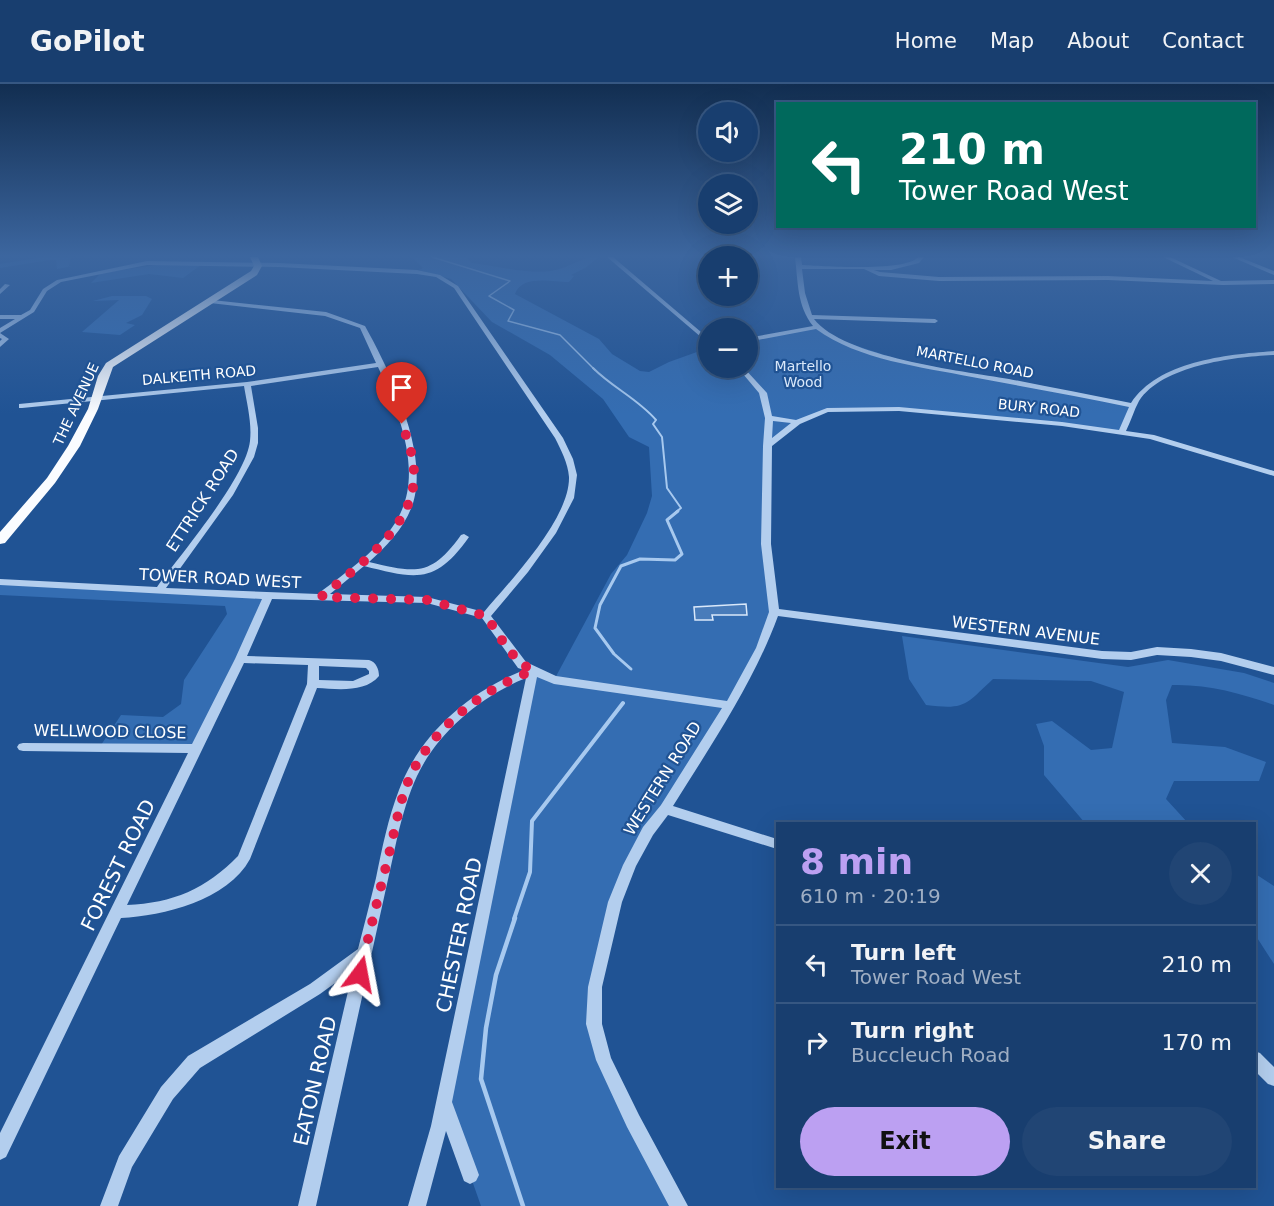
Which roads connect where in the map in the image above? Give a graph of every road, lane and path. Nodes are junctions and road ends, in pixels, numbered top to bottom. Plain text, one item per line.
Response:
1 (35, 309) edge
2 (200, 309) edge
3 (294, 309) edge
4 (471, 309) edge
5 (671, 309) edge
6 (806, 309) edge
7 (0, 317) edge
8 (25, 317) junction
9 (809, 317) junction
10 (935, 321) dead end
11 (817, 327) junction
12 (698, 332) edge
13 (0, 333) edge
14 (758, 338) edge
15 (0, 345) edge
16 (1274, 354) edge
17 (379, 365) junction
18 (750, 378) edge
19 (247, 384) junction
20 (98, 396) junction
21 (22, 406) dead end
22 (1134, 406) junction
23 (769, 418) junction
24 (797, 422) junction
25 (1122, 432) junction
26 (767, 446) junction
27 (1274, 474) edge
28 (464, 537) dead end
29 (0, 540) edge
30 (362, 563) junction
31 (0, 582) edge
32 (159, 591) junction
33 (268, 596) junction
34 (321, 597) junction
35 (774, 612) junction
36 (486, 616) junction
37 (240, 659) junction
38 (314, 661) junction
39 (533, 671) junction
40 (1274, 671) edge
41 (313, 684) junction
42 (730, 705) junction
43 (23, 747) dead end
44 (196, 749) junction
45 (665, 809) junction
46 (776, 844) edge
47 (116, 912) junction
48 (364, 953) junction
49 (1256, 1061) edge
50 (1274, 1078) edge
51 (444, 1101) junction
52 (0, 1150) edge
53 (470, 1175) dead end
54 (109, 1206) edge
55 (307, 1206) edge
56 (417, 1206) edge
57 (679, 1206) edge

1 - 8 street
2 - 20 main road, THE AVENUE
3 - 17 street
4 - 36 street
5 - 12 street
6 - 9 street, MARTELLO ROAD
7 - 8 street
8 - 13 street
9 - 10 street
9 - 11 street, MARTELLO ROAD
11 - 14 street
11 - 22 street, MARTELLO ROAD
13 - 15 street
16 - 22 street
17 - 19 street, DALKEITH ROAD
17 - 30 street
18 - 23 street, WESTERN ROAD
19 - 20 street, DALKEITH ROAD
19 - 32 street, ETTRICK ROAD
20 - 21 street, DALKEITH ROAD
20 - 29 main road, THE AVENUE
22 - 25 street
23 - 24 street, BURY ROAD
23 - 26 street, WESTERN ROAD
24 - 25 street, BURY ROAD
24 - 26 street, BURY ROAD
25 - 27 street, BURY ROAD
26 - 35 street, WESTERN ROAD
28 - 30 street
30 - 34 street
31 - 32 street, TOWER ROAD WEST
32 - 33 street, TOWER ROAD WEST
33 - 34 street, TOWER ROAD WEST
33 - 37 street, FOREST ROAD
34 - 36 street, TOWER ROAD WEST
35 - 40 street, WESTERN AVENUE
35 - 42 street, WESTERN ROAD
36 - 39 street
37 - 38 street
37 - 44 street, FOREST ROAD
38 - 41 street
38 - 41 street
39 - 42 street
39 - 48 street, EATON ROAD
39 - 51 street, CHESTER ROAD
41 - 47 street
42 - 45 street, WESTERN ROAD
43 - 44 street, WELLWOOD CLOSE
44 - 47 street, FOREST ROAD
45 - 46 street
45 - 57 street, WESTERN ROAD
47 - 52 street, FOREST ROAD
48 - 54 street
48 - 55 street, EATON ROAD
49 - 50 street
51 - 53 street
51 - 56 street, CHESTER ROAD

